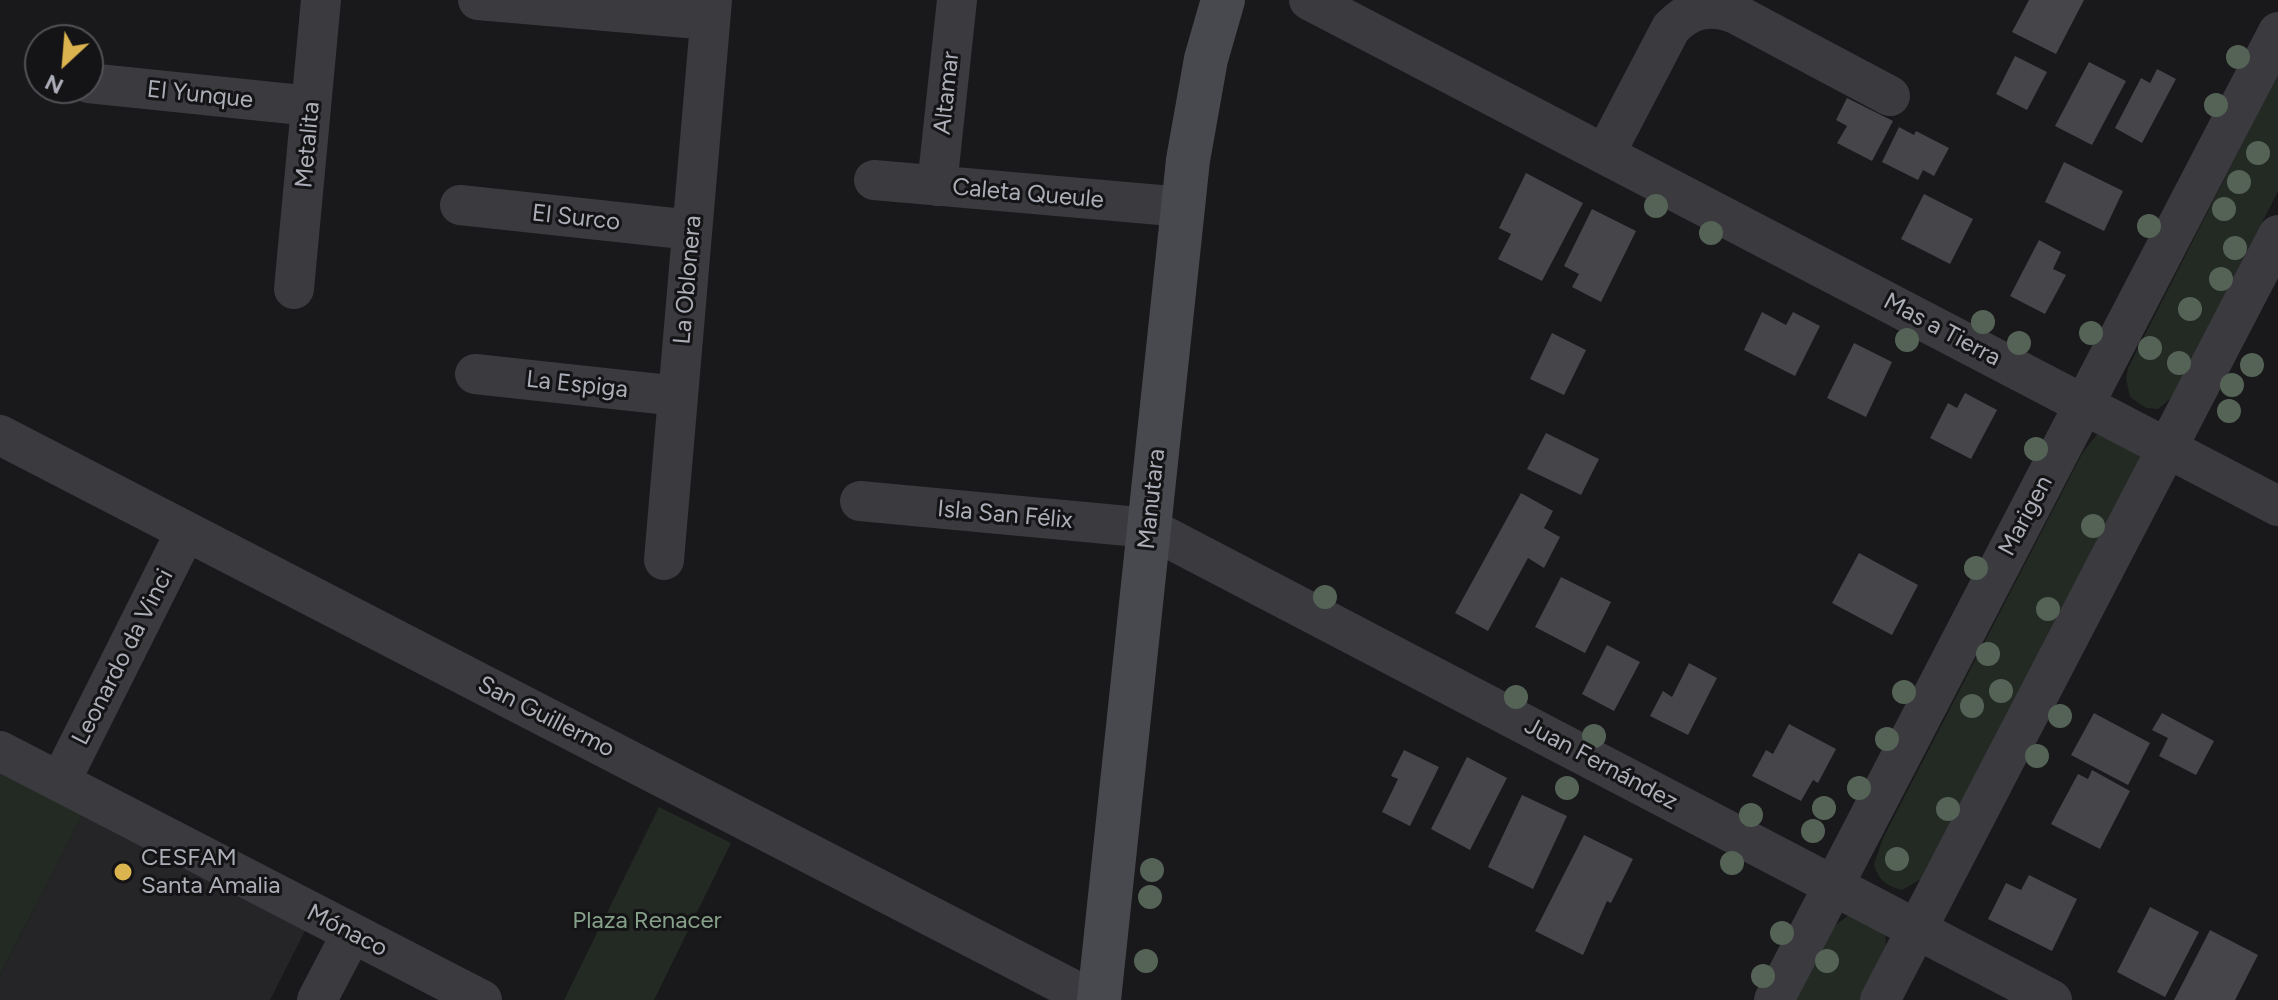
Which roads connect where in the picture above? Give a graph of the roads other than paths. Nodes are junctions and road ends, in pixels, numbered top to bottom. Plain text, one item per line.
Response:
1 (321, 0) edge
2 (478, 0) edge
3 (957, 0) edge
4 (1223, 0) edge
5 (1309, 0) edge
6 (711, 10) edge
7 (2278, 32) edge
8 (104, 85) edge
9 (1890, 96) dead end
10 (311, 106) junction
11 (1605, 154) junction
12 (874, 180) dead end
13 (937, 186) junction
14 (460, 205) dead end
15 (1183, 207) junction
16 (692, 230) junction
17 (2278, 235) edge
18 (294, 289) dead end
19 (475, 374) dead end
20 (678, 396) junction
21 (2084, 404) junction
22 (0, 435) edge
23 (2168, 447) junction
24 (860, 501) dead end
25 (2278, 506) edge
26 (1149, 528) junction
27 (186, 531) junction
28 (664, 560) dead end
29 (0, 751) edge
30 (60, 782) junction
31 (1833, 886) junction
32 (1917, 930) junction
33 (352, 933) junction
34 (317, 1000) edge
35 (482, 1000) edge
36 (1093, 1000) edge
37 (1099, 1000) edge
38 (1774, 1000) edge
39 (1880, 1000) edge
40 (2052, 1000) edge

1 - 10 street, Metalita
2 - 6 street
3 - 13 street, Altamar
4 - 15 main road, Manutara
5 - 11 street, Mas a Tierra
6 - 16 street, La Oblonera
7 - 21 street, Marigen
8 - 10 street, El Yunque
9 - 11 street
10 - 18 street, Metalita
11 - 21 street, Mas a Tierra
12 - 13 street, Caleta Queule
13 - 15 street, Caleta Queule
14 - 16 street, El Surco
15 - 26 main road, Manutara
16 - 20 street, La Oblonera
17 - 23 street
19 - 20 street, La Espiga
20 - 28 street, La Oblonera
21 - 23 street, Mas a Tierra
21 - 31 street, Marigen
22 - 27 street, San Guillermo
23 - 25 street, Mas a Tierra
23 - 32 street
24 - 26 street, Isla San Félix
26 - 31 street, Juan Fernández
26 - 37 main road, Manutara
27 - 30 street, Leonardo da Vinci
27 - 36 street, San Guillermo
29 - 30 street, Mónaco
30 - 33 street, Mónaco
31 - 32 street, Juan Fernández
31 - 38 street, Marigen
32 - 39 street
32 - 40 street, Juan Fernández
33 - 34 street
33 - 35 street, Mónaco

